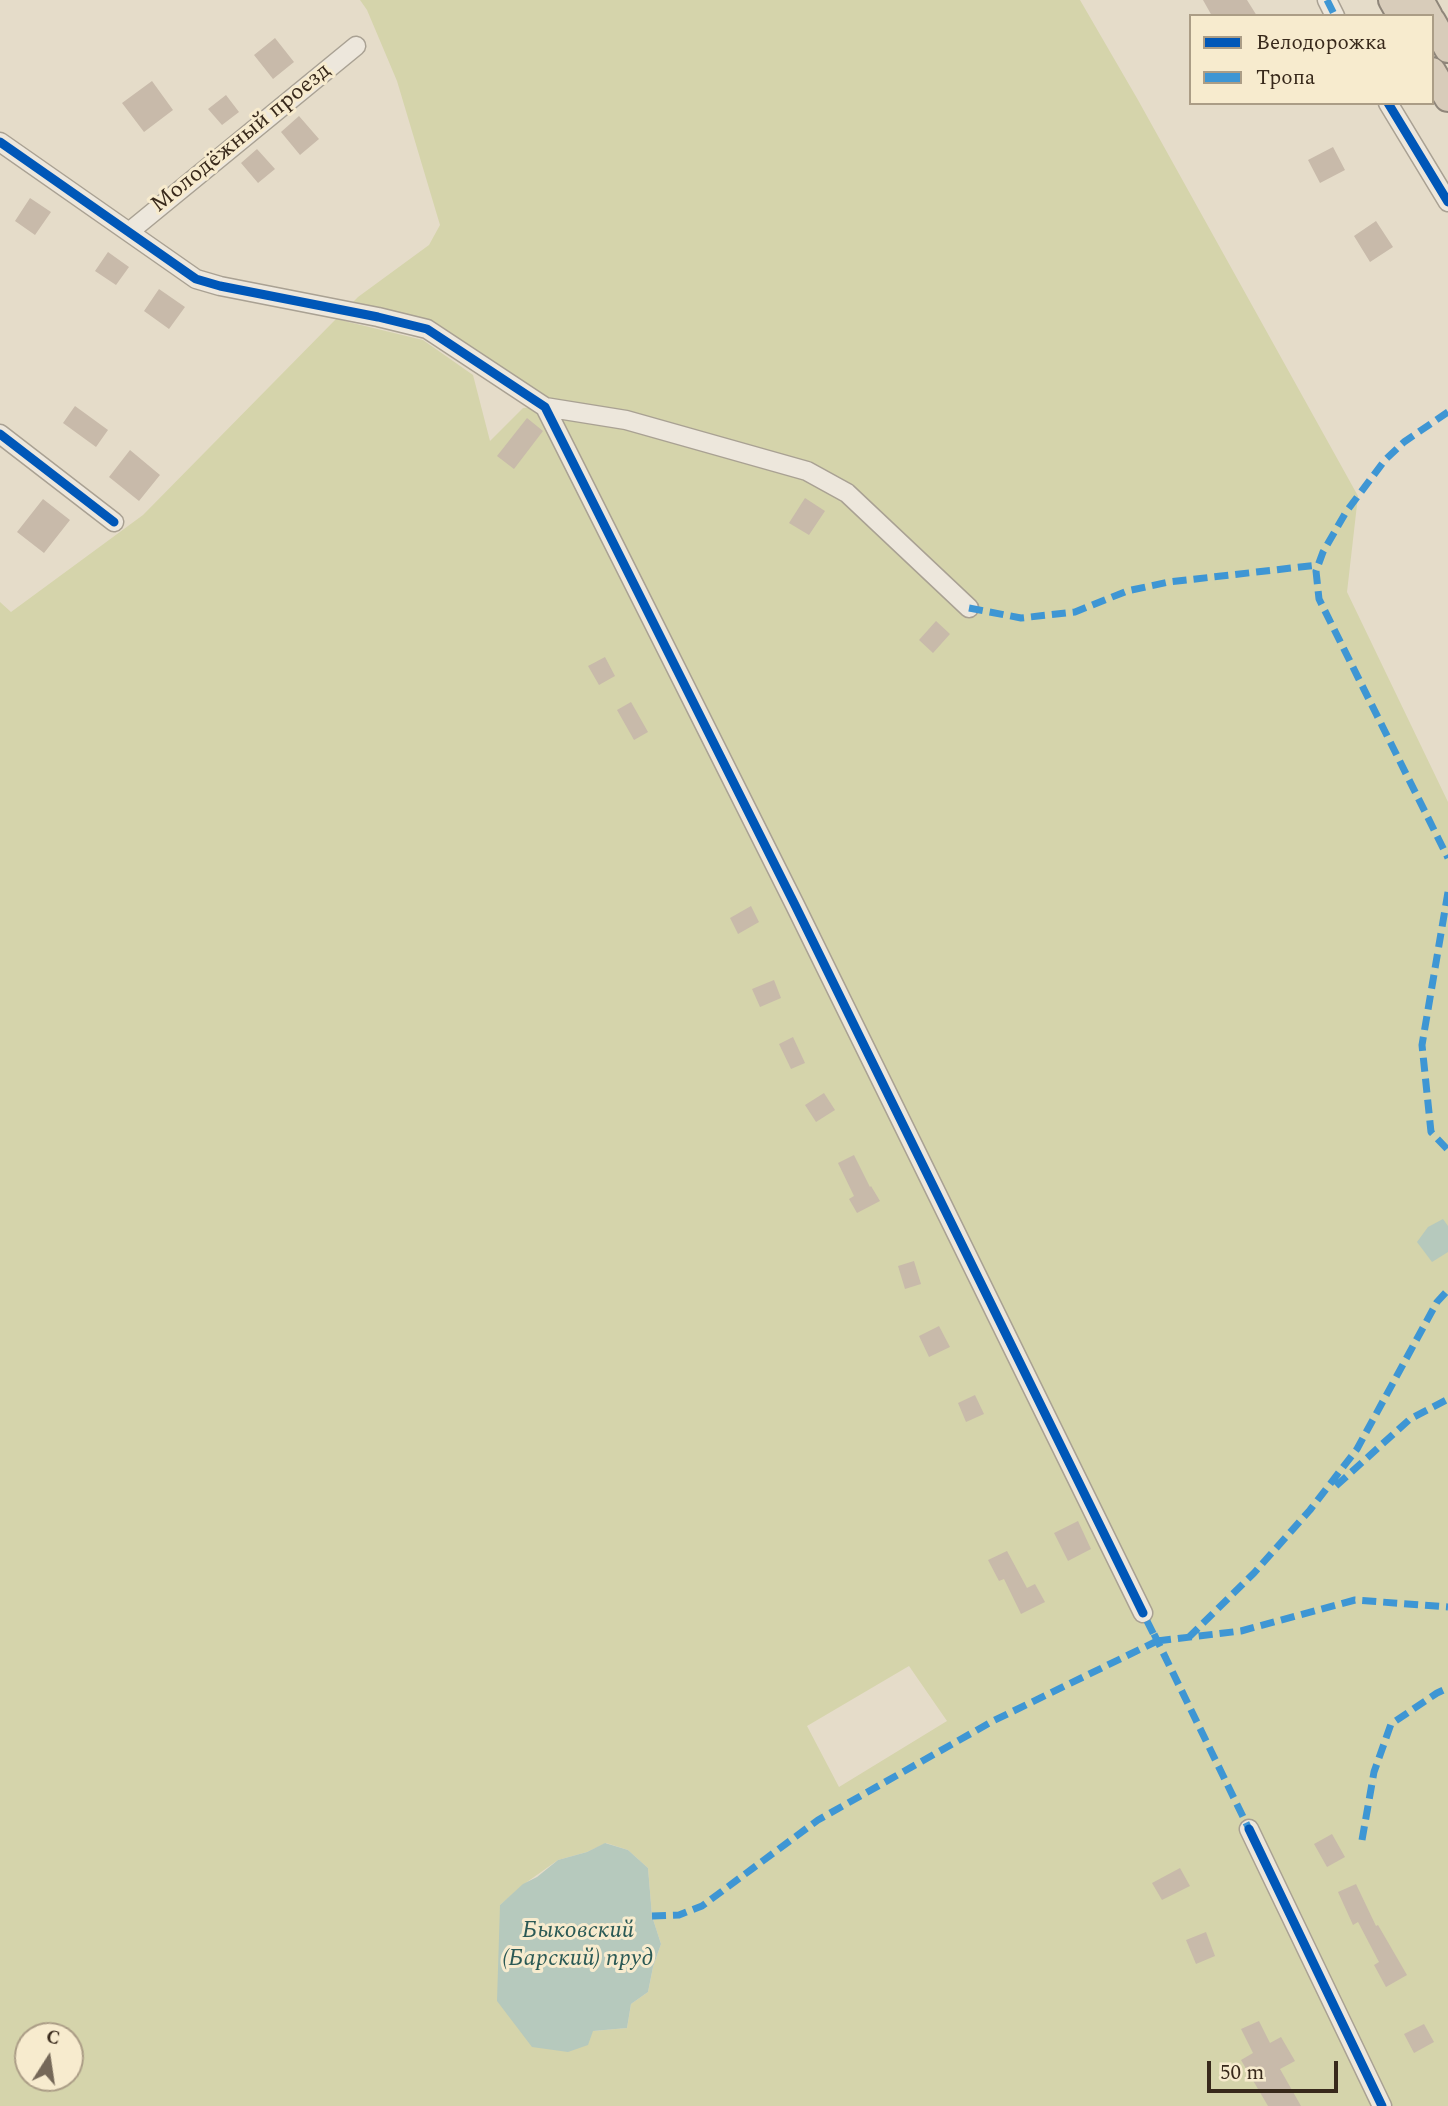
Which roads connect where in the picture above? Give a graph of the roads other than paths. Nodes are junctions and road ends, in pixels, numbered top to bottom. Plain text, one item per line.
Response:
1 (1434, 24) edge
2 (356, 46) dead end
3 (1448, 49) edge
4 (1434, 74) edge
5 (1448, 99) edge
6 (1389, 105) edge
7 (0, 142) edge
8 (1448, 202) edge
9 (129, 232) junction
10 (545, 407) junction
11 (0, 434) edge
12 (114, 522) dead end
13 (969, 607) dead end
14 (1143, 1613) dead end
15 (1249, 1829) dead end
16 (1382, 2106) edge

1 - 3 highway
2 - 9 street, Молодёжный проезд
4 - 5 highway
6 - 8 street
7 - 9 street
9 - 10 street
10 - 13 street
10 - 14 street
11 - 12 street
15 - 16 street

